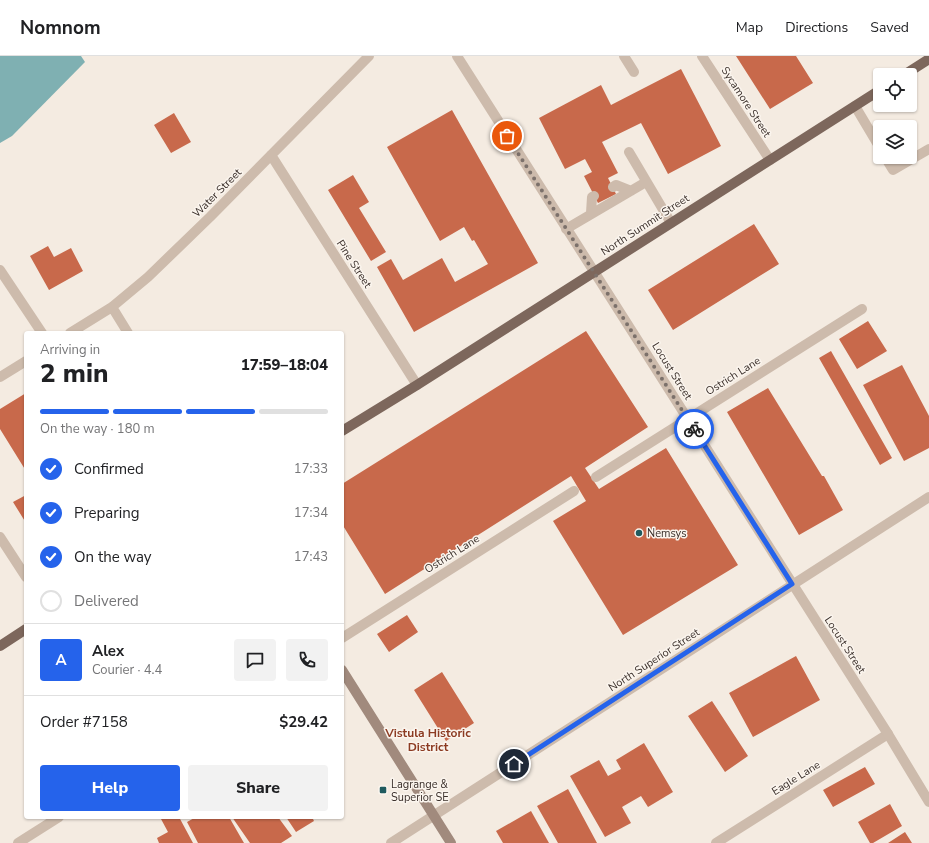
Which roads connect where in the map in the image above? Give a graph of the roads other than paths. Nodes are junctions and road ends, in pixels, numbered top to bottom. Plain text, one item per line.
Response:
1 (369, 56) edge
2 (457, 56) edge
3 (624, 56) edge
4 (702, 56) edge
5 (929, 59) edge
6 (915, 68) edge
7 (634, 72) dead end
8 (873, 94) edge
9 (855, 106) junction
10 (873, 136) edge
11 (929, 149) edge
12 (629, 152) dead end
13 (271, 156) junction
14 (917, 156) edge
15 (770, 160) junction
16 (889, 164) edge
17 (903, 164) edge
18 (646, 182) junction
19 (612, 187) dead end
20 (631, 191) junction
21 (594, 196) dead end
22 (591, 213) junction
23 (671, 223) junction
24 (566, 229) junction
25 (0, 270) edge
26 (594, 272) junction
27 (112, 307) junction
28 (862, 309) dead end
29 (41, 331) edge
30 (73, 331) edge
31 (127, 331) edge
32 (24, 362) edge
33 (0, 377) edge
34 (417, 385) junction
35 (688, 419) junction
36 (344, 430) edge
37 (596, 477) dead end
38 (574, 491) dead end
39 (929, 497) edge
40 (0, 537) edge
41 (24, 574) edge
42 (792, 584) junction
43 (24, 631) edge
44 (344, 637) edge
45 (0, 646) edge
46 (344, 673) edge
47 (888, 734) junction
48 (929, 802) edge
49 (434, 816) junction
50 (56, 819) edge
51 (18, 843) edge
52 (391, 843) edge
53 (451, 843) edge
54 (716, 843) edge

1 - 13 street, Water Street
2 - 24 street, Locust Street
3 - 7 street
4 - 15 street, Sycamore Street
5 - 6 main road
8 - 9 main road, North Summit Street
9 - 10 street
9 - 15 main road, North Summit Street
11 - 14 street
12 - 18 street
13 - 27 street, Water Street
13 - 34 street, Pine Street
15 - 23 main road, North Summit Street
16 - 17 street
18 - 20 street
18 - 23 street
19 - 20 street
20 - 22 street
21 - 22 street
22 - 24 street
23 - 26 main road, North Summit Street
24 - 26 street, Locust Street
25 - 29 street
26 - 34 main road, North Summit Street
26 - 35 street, Locust Street
27 - 30 street, Water Street
27 - 31 street
28 - 35 street, Ostrich Lane
32 - 33 street
34 - 36 main road, North Summit Street
35 - 37 street, Ostrich Lane
35 - 42 street, Locust Street
38 - 44 street, Ostrich Lane
39 - 42 street, North Superior Street
40 - 41 street
42 - 47 street, Locust Street
42 - 49 street, North Superior Street
43 - 45 main road
46 - 49 main road
47 - 48 street, Locust Street
47 - 54 street, Eagle Lane
49 - 52 street, North Superior Street
49 - 53 main road
50 - 51 street

